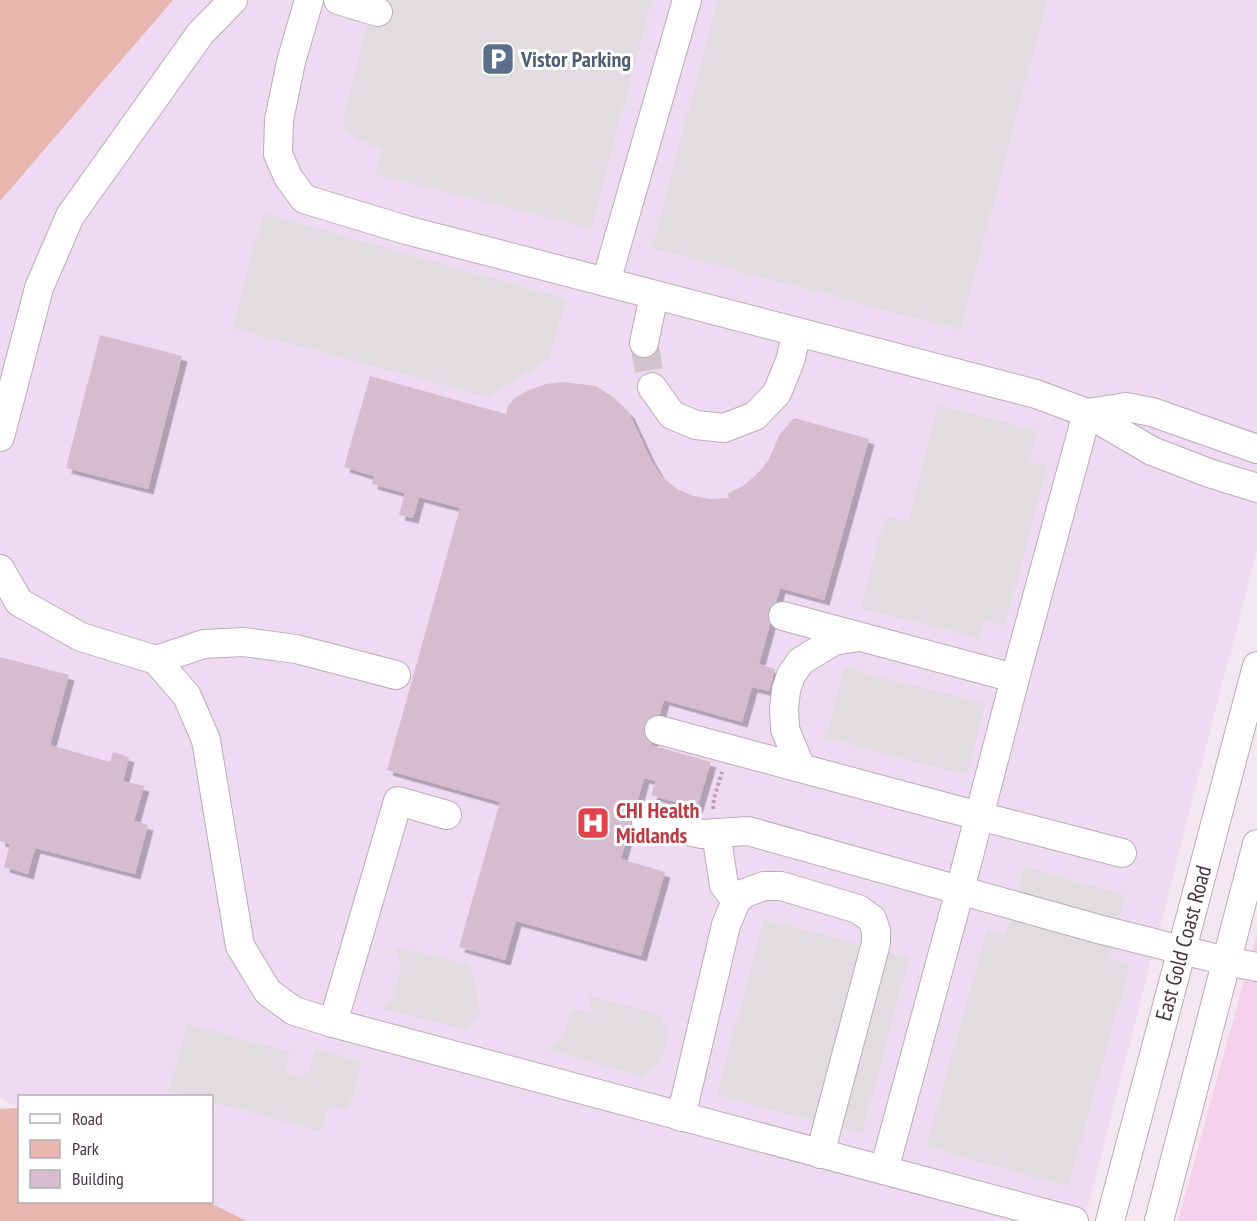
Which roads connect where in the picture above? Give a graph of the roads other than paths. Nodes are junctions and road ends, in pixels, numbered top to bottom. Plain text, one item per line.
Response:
1 (233, 0) edge
2 (309, 0) edge
3 (338, 0) edge
4 (687, 0) edge
5 (378, 12) dead end
6 (606, 282) junction
7 (654, 295) junction
8 (797, 333) junction
9 (644, 343) tunnel mouth
10 (652, 387) tunnel mouth
11 (1087, 413) junction
12 (0, 437) edge
13 (1257, 449) edge
14 (1257, 488) edge
15 (0, 569) edge
16 (783, 615) dead end
17 (861, 637) junction
18 (156, 660) junction
19 (1257, 666) edge
20 (396, 675) dead end
21 (1014, 678) junction
22 (659, 730) dead end
23 (801, 768) junction
24 (447, 814) dead end
25 (979, 816) junction
26 (646, 822) dead end
27 (716, 833) junction
28 (1257, 844) edge
29 (1122, 853) dead end
30 (960, 890) junction
31 (736, 901) junction
32 (1181, 949) junction
33 (1226, 961) junction
34 (1257, 967) edge
35 (333, 1023) junction
36 (681, 1117) junction
37 (820, 1154) junction
38 (884, 1170) junction
39 (1074, 1221) edge
40 (1110, 1221) edge
41 (1159, 1221) edge

1 - 12 street
2 - 6 street
3 - 5 street
4 - 6 street
6 - 7 street
7 - 8 street
7 - 9 street
8 - 10 street
8 - 11 street
11 - 13 street
11 - 14 street
11 - 21 street
15 - 18 street
16 - 17 street
17 - 21 street
17 - 23 street
18 - 20 street
18 - 35 street
19 - 32 street, East Gold Coast Road
21 - 25 street
22 - 23 street
23 - 25 street
24 - 35 street
25 - 29 street
25 - 30 street
26 - 27 street
27 - 30 street
27 - 31 street
28 - 33 street, East Gold Coast Road
30 - 32 street
30 - 38 street
31 - 36 street
31 - 37 street
32 - 33 street
32 - 40 street, East Gold Coast Road
33 - 34 street
33 - 41 street, East Gold Coast Road
35 - 36 street
36 - 37 street
37 - 38 street
38 - 39 street

